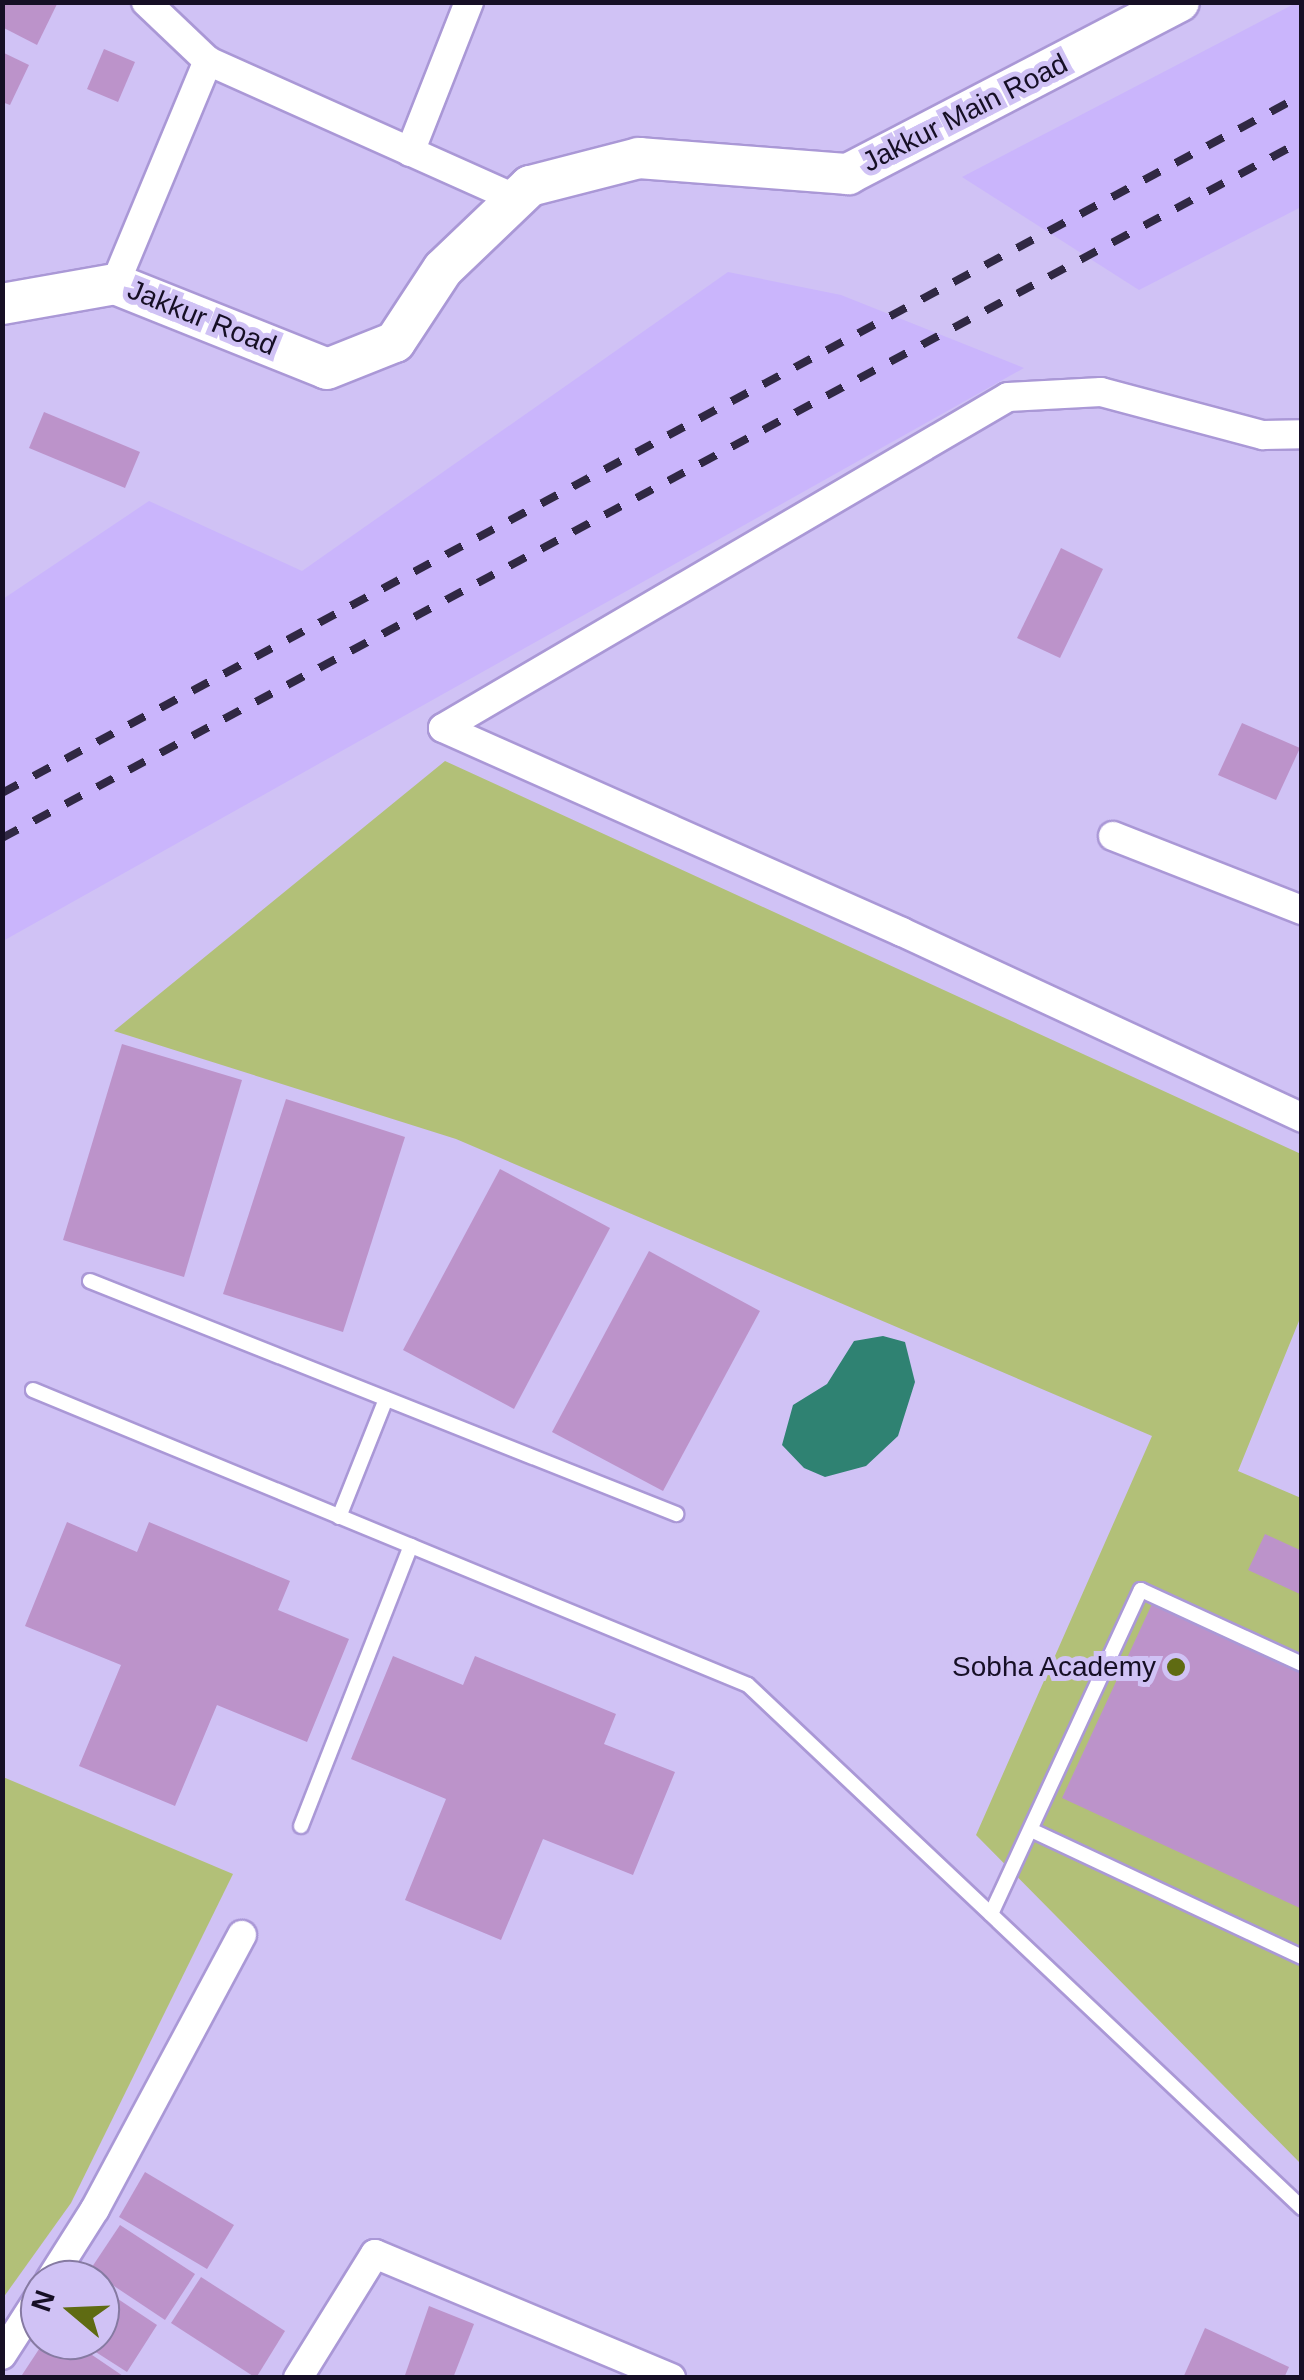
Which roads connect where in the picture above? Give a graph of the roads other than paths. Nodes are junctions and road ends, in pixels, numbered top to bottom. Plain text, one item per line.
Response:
1 (146, 2) edge
2 (468, 2) edge
3 (1179, 2) edge
4 (208, 61) junction
5 (410, 152) junction
6 (516, 199) junction
7 (116, 284) junction
8 (2, 304) edge
9 (395, 342) joint
10 (1302, 434) edge
11 (1113, 836) dead end
12 (1302, 910) edge
13 (1302, 1118) edge
14 (90, 1281) dead end
15 (33, 1390) dead end
16 (386, 1399) junction
17 (676, 1514) dead end
18 (339, 1518) junction
19 (411, 1546) junction
20 (1302, 1664) edge
21 (301, 1826) dead end
22 (1032, 1830) junction
23 (991, 1914) junction
24 (242, 1935) dead end
25 (1302, 1957) edge
26 (1302, 2208) edge
27 (62, 2260) edge
28 (20, 2327) edge
29 (2, 2355) edge
30 (298, 2378) edge
31 (671, 2378) edge

1 - 4 street
2 - 5 street
3 - 6 street, Jakkur Main Road
4 - 5 street
4 - 7 street
5 - 6 street
6 - 9 street, Jakkur Main Road
7 - 8 street, Jakkur Road
7 - 9 street, Jakkur Road
10 - 13 street
11 - 12 street
14 - 16 lane
15 - 18 lane
16 - 17 lane
16 - 18 lane
18 - 19 lane
19 - 21 lane
19 - 23 lane
20 - 22 lane
22 - 23 lane
22 - 25 lane
23 - 26 lane
24 - 27 street
28 - 29 street
30 - 31 street

